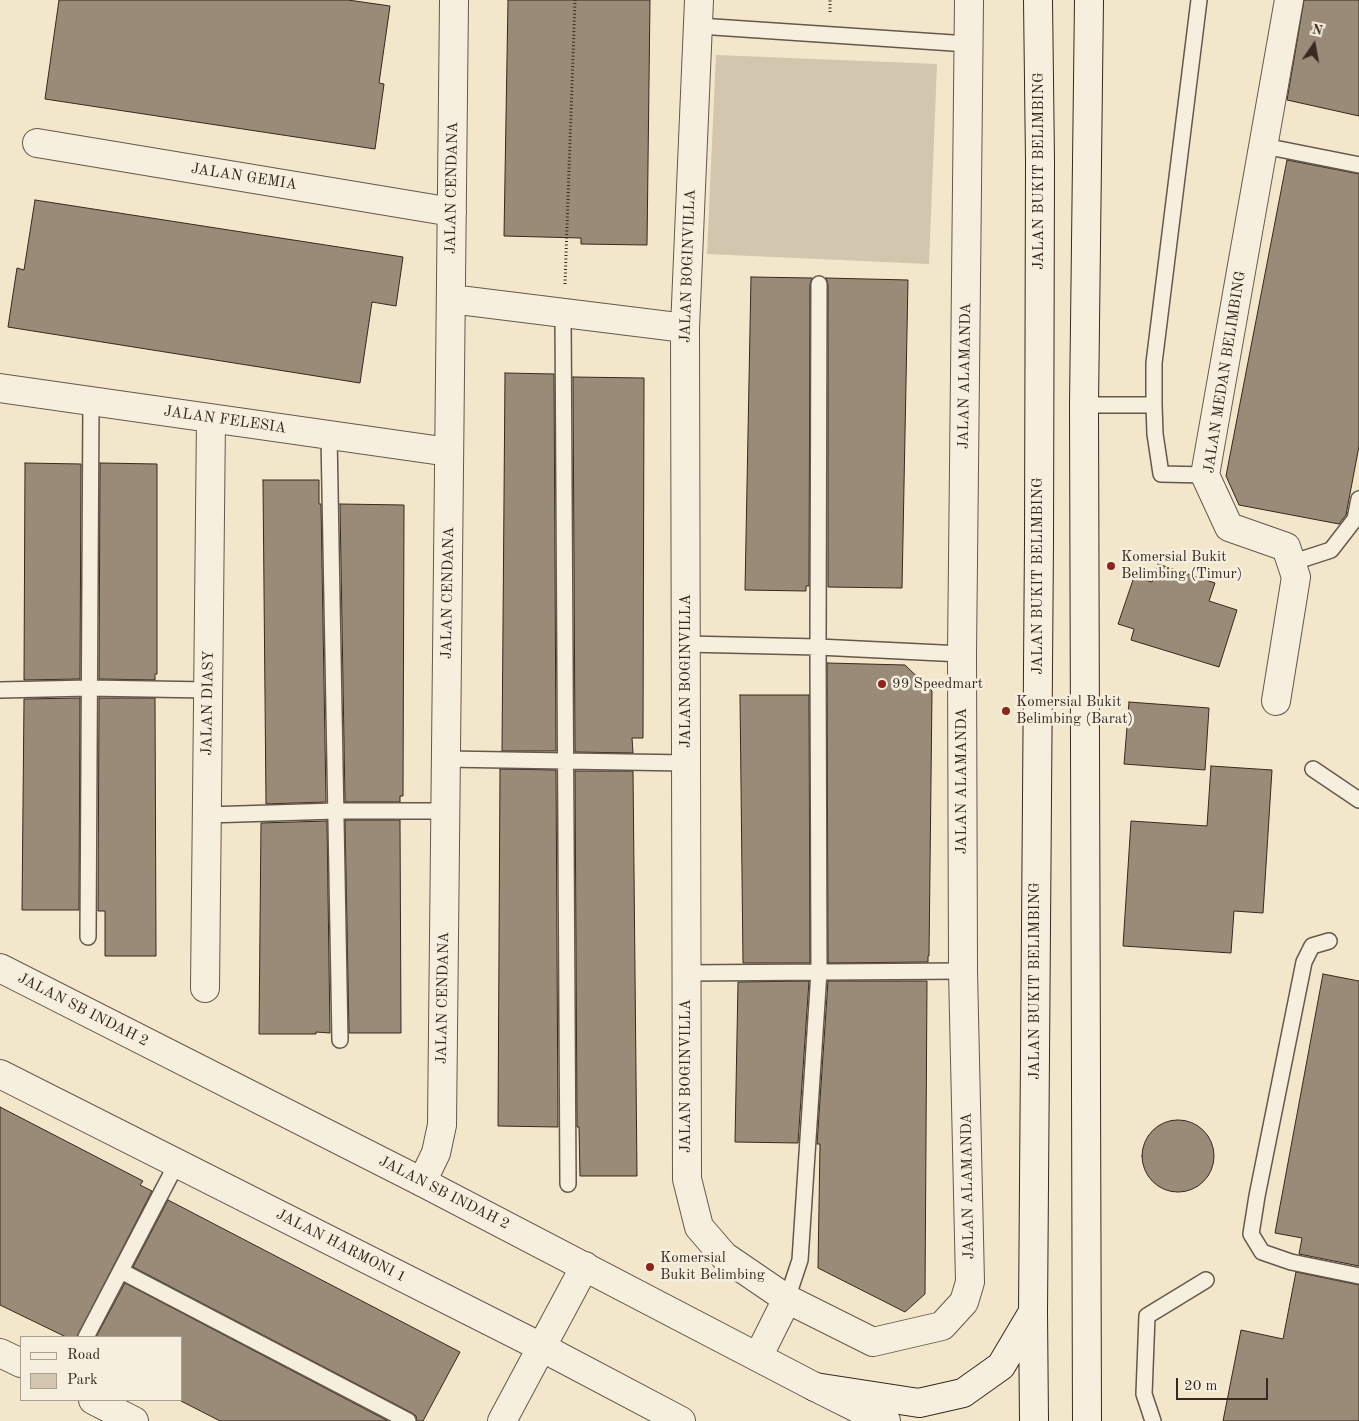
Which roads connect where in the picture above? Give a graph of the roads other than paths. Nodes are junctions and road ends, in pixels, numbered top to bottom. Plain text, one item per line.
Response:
1 (454, 0) edge
2 (969, 0) edge
3 (1038, 0) edge
4 (1089, 0) edge
5 (1199, 0) edge
6 (1289, 0) edge
7 (699, 13) edge
8 (968, 44) junction
9 (37, 143) dead end
10 (1264, 146) junction
11 (1359, 165) edge
12 (452, 212) junction
13 (819, 284) dead end
14 (451, 299) junction
15 (564, 313) junction
16 (684, 328) junction
17 (0, 388) edge
18 (90, 401) junction
19 (1084, 405) junction
20 (1154, 405) junction
21 (211, 418) junction
22 (329, 435) junction
23 (449, 452) junction
24 (1205, 475) junction
25 (1359, 499) edge
26 (1291, 563) junction
27 (686, 644) junction
28 (818, 647) junction
29 (962, 654) junction
30 (89, 688) junction
31 (0, 690) edge
32 (208, 690) junction
33 (1276, 701) dead end
34 (446, 759) junction
35 (565, 761) junction
36 (686, 763) junction
37 (1313, 769) dead end
38 (1359, 800) edge
39 (336, 811) junction
40 (445, 811) junction
41 (207, 815) junction
42 (88, 937) dead end
43 (1329, 941) dead end
44 (0, 968) edge
45 (963, 971) junction
46 (819, 972) junction
47 (686, 973) junction
48 (205, 988) dead end
49 (340, 1040) dead end
50 (0, 1074) edge
51 (177, 1164) junction
52 (422, 1182) junction
53 (568, 1184) dead end
54 (585, 1266) junction
55 (121, 1271) junction
56 (1359, 1276) edge
57 (1206, 1280) dead end
58 (787, 1299) junction
59 (1032, 1312) junction
60 (87, 1336) edge
61 (542, 1347) junction
62 (0, 1353) edge
63 (758, 1357) junction
64 (20, 1363) edge
65 (815, 1387) junction
66 (96, 1401) edge
67 (878, 1419) edge
68 (134, 1421) edge
69 (408, 1421) edge
70 (502, 1421) edge
71 (681, 1421) edge
72 (1034, 1421) edge
73 (1087, 1421) edge
74 (1153, 1421) edge

1 - 12 street, JALAN CENDANA
2 - 8 street, JALAN ALAMANDA
3 - 59 street, JALAN BUKIT BELIMBING
4 - 19 street
5 - 20 lane
6 - 10 street, JALAN MEDAN BELIMBING
7 - 8 lane
7 - 16 street, JALAN BOGINVILLA
8 - 29 street, JALAN ALAMANDA
9 - 12 street, JALAN GEMIA
10 - 11 lane
10 - 24 street, JALAN MEDAN BELIMBING
12 - 14 street, JALAN CENDANA
13 - 28 lane
14 - 15 street
14 - 23 street, JALAN CENDANA
15 - 16 street
15 - 35 lane
16 - 27 street, JALAN BOGINVILLA
17 - 18 street, JALAN FELESIA
18 - 21 street, JALAN FELESIA
18 - 30 lane
19 - 20 lane
19 - 73 street
20 - 24 lane
21 - 22 street, JALAN FELESIA
21 - 32 street, JALAN DIASY
22 - 23 street, JALAN FELESIA
22 - 39 lane
23 - 34 street, JALAN CENDANA
24 - 26 street, JALAN MEDAN BELIMBING
25 - 26 lane
26 - 33 street, JALAN MEDAN BELIMBING
27 - 28 lane
27 - 36 street, JALAN BOGINVILLA
28 - 29 lane
28 - 46 lane
29 - 45 street, JALAN ALAMANDA
30 - 31 lane
30 - 32 lane
30 - 42 lane
32 - 41 street, JALAN DIASY
34 - 35 lane
34 - 40 street, JALAN CENDANA
35 - 36 lane
35 - 53 lane
36 - 47 street, JALAN BOGINVILLA
37 - 38 lane
39 - 40 lane
39 - 41 lane
39 - 49 lane
40 - 52 street, JALAN CENDANA
41 - 48 street, JALAN DIASY
43 - 56 lane
44 - 52 street, JALAN SB INDAH 2
45 - 46 lane
45 - 58 street, JALAN ALAMANDA
46 - 47 lane
46 - 58 lane
47 - 58 street, JALAN BOGINVILLA
50 - 51 street, JALAN HARMONI 1
51 - 55 lane
51 - 61 street, JALAN HARMONI 1
52 - 54 street, JALAN SB INDAH 2
54 - 61 street
54 - 63 street, JALAN SB INDAH 2
55 - 60 lane
55 - 69 lane
57 - 74 lane
58 - 63 street
59 - 65 street
59 - 72 street, JALAN BUKIT BELIMBING
61 - 70 street
61 - 71 street, JALAN HARMONI 1
62 - 64 street
63 - 65 street, JALAN SB INDAH 2
65 - 67 street, JALAN SB INDAH 2
66 - 68 street

